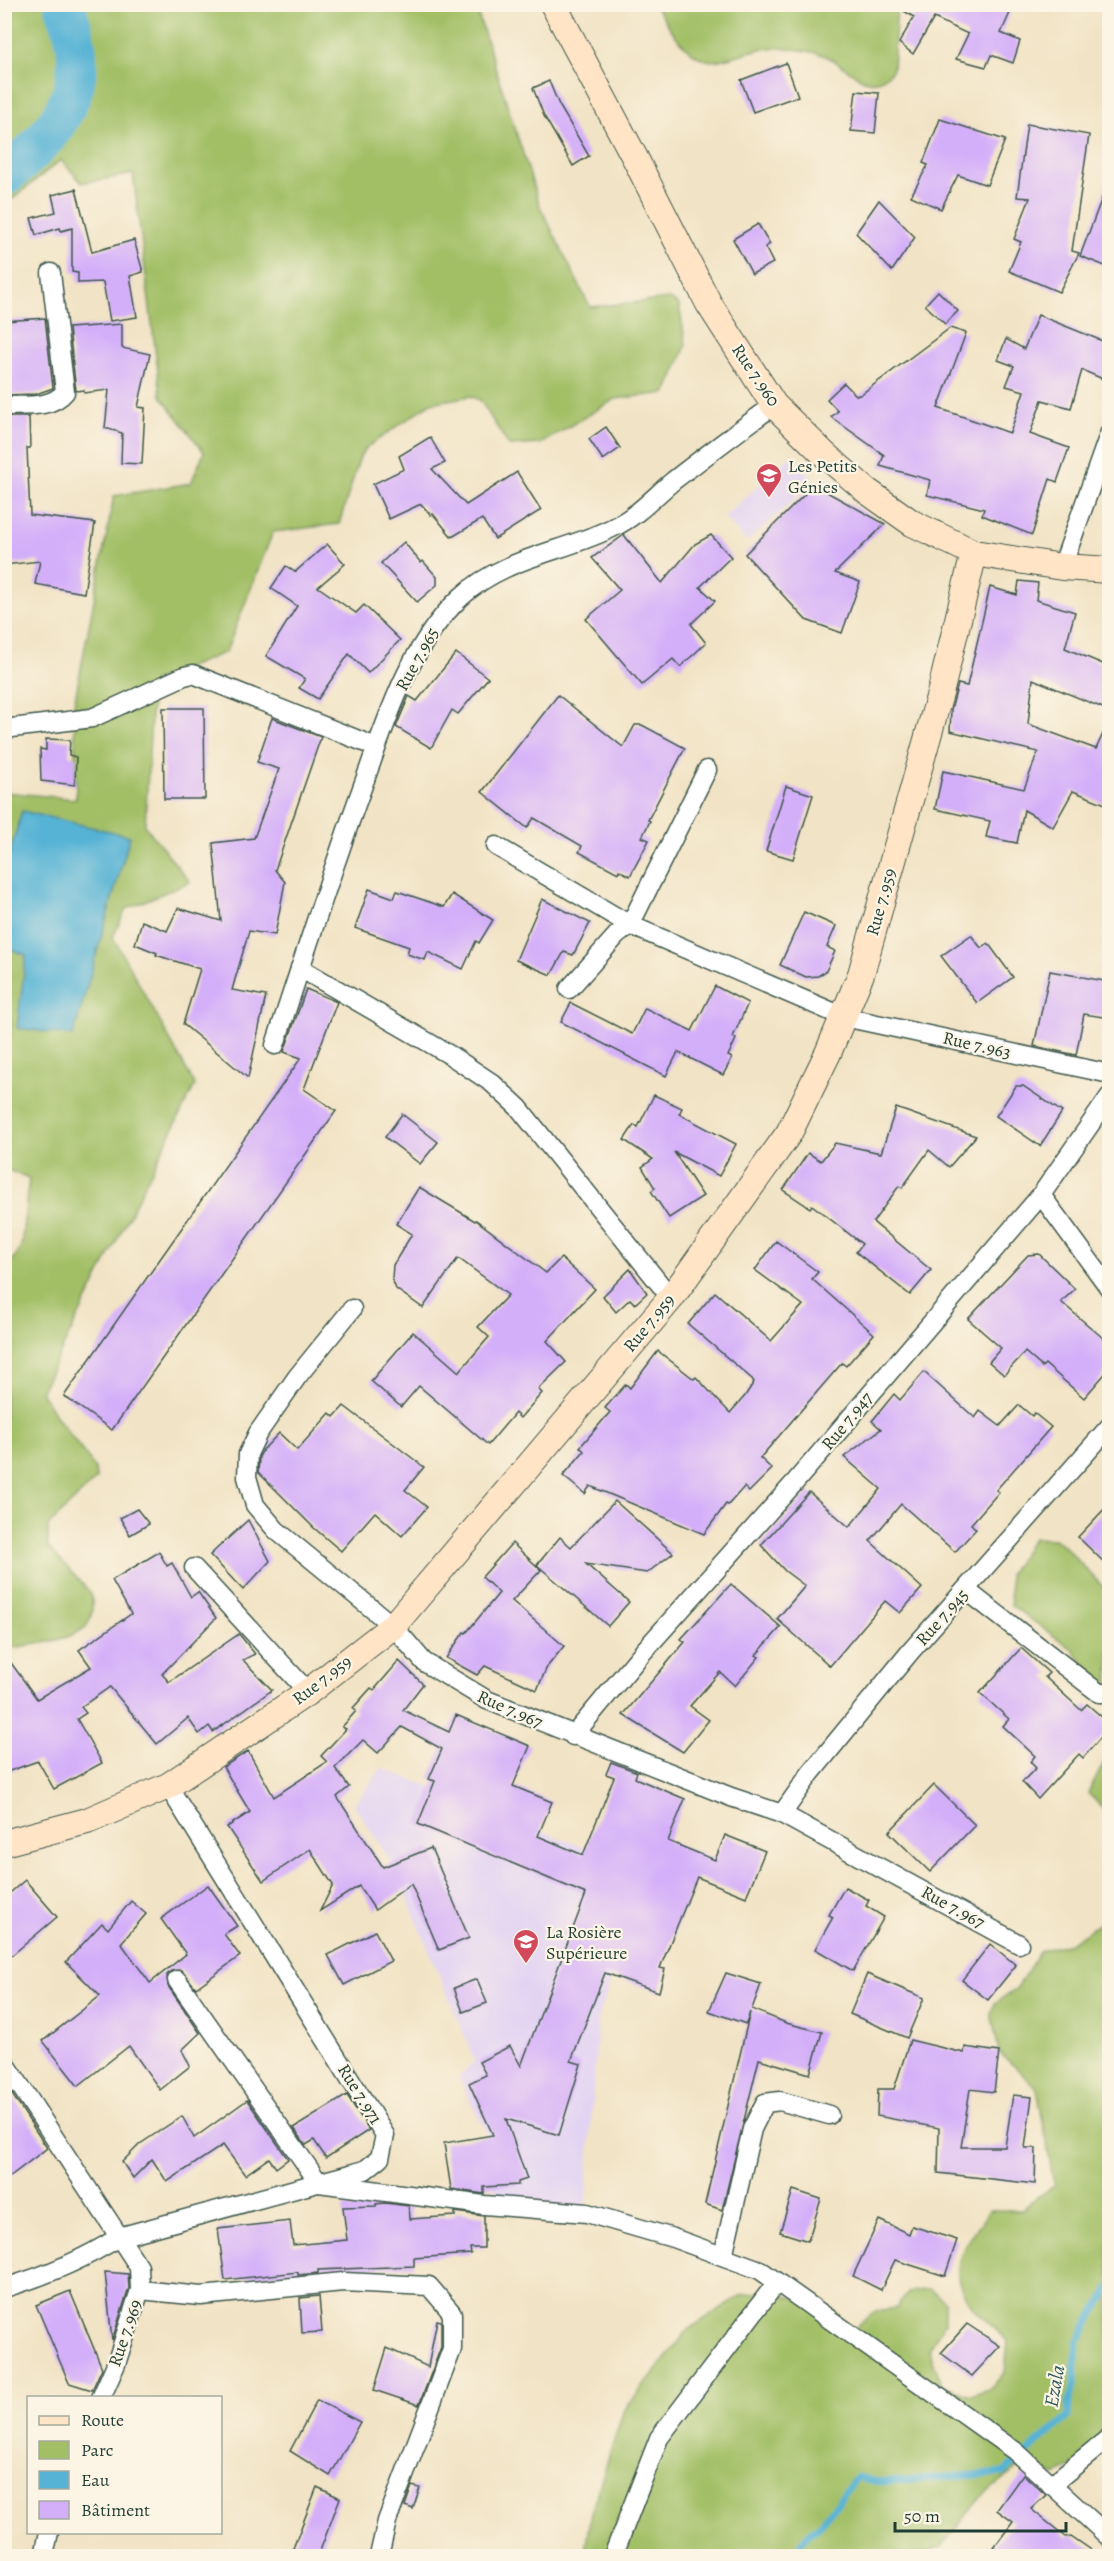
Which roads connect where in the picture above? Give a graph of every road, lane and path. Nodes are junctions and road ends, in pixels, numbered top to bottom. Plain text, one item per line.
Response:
1 (553, 4) edge
2 (51, 273) dead end
3 (774, 405) junction
4 (4, 406) edge
5 (1110, 432) edge
6 (974, 553) junction
7 (1062, 567) junction
8 (1110, 570) edge
9 (4, 729) edge
10 (376, 747) junction
11 (707, 770) dead end
12 (496, 846) dead end
13 (630, 925) junction
14 (300, 968) junction
15 (569, 989) dead end
16 (844, 1017) junction
17 (275, 1045) dead end
18 (1110, 1074) edge
19 (1110, 1096) edge
20 (1041, 1195) junction
21 (1110, 1289) edge
22 (671, 1298) junction
23 (352, 1309) dead end
24 (1110, 1426) edge
25 (194, 1568) dead end
26 (966, 1590) junction
27 (393, 1626) junction
28 (308, 1692) junction
29 (1110, 1693) edge
30 (573, 1736) junction
31 (168, 1785) junction
32 (782, 1814) junction
33 (4, 1843) edge
34 (1019, 1944) dead end
35 (177, 1980) dead end
36 (4, 2061) edge
37 (829, 2115) dead end
38 (318, 2183) junction
39 (119, 2237) junction
40 (723, 2256) junction
41 (777, 2282) junction
42 (4, 2288) edge
43 (140, 2290) junction
44 (101, 2396) edge
45 (1110, 2437) edge
46 (1051, 2484) junction
47 (49, 2534) edge
48 (1110, 2538) edge
49 (44, 2556) edge
50 (379, 2556) edge
51 (613, 2556) edge

1 - 3 street, Rue 7.960
2 - 4 street
3 - 6 street, Rue 7.960
3 - 10 street, Rue 7.965
5 - 7 street
6 - 7 street, Rue 7.960
6 - 16 street, Rue 7.959
7 - 8 street, Rue 7.960
9 - 10 street
10 - 14 street, Rue 7.965
11 - 13 street
12 - 13 street, Rue 7.963
13 - 15 street
13 - 16 street, Rue 7.963
14 - 17 street, Rue 7.965
14 - 22 street
16 - 18 street, Rue 7.963
16 - 22 street, Rue 7.959
19 - 20 street, Rue 7.947
20 - 21 street
20 - 30 street, Rue 7.947
22 - 27 street, Rue 7.959
23 - 27 street, Rue 7.967
24 - 26 street, Rue 7.945
25 - 28 street
26 - 29 street
26 - 32 street, Rue 7.945
27 - 28 street, Rue 7.959
27 - 30 street, Rue 7.967
28 - 31 street, Rue 7.959
30 - 32 street, Rue 7.967
31 - 33 street, Rue 7.959
31 - 38 street, Rue 7.971
32 - 34 street, Rue 7.967
35 - 38 street
36 - 39 street, Rue 7.969
37 - 40 street
38 - 39 street, Rue 7.971
38 - 40 street
39 - 42 street, Rue 7.971
39 - 43 street, Rue 7.969
40 - 41 street
41 - 46 street
41 - 51 street
43 - 44 street, Rue 7.969
43 - 50 street
45 - 46 street
46 - 48 street
47 - 49 street

